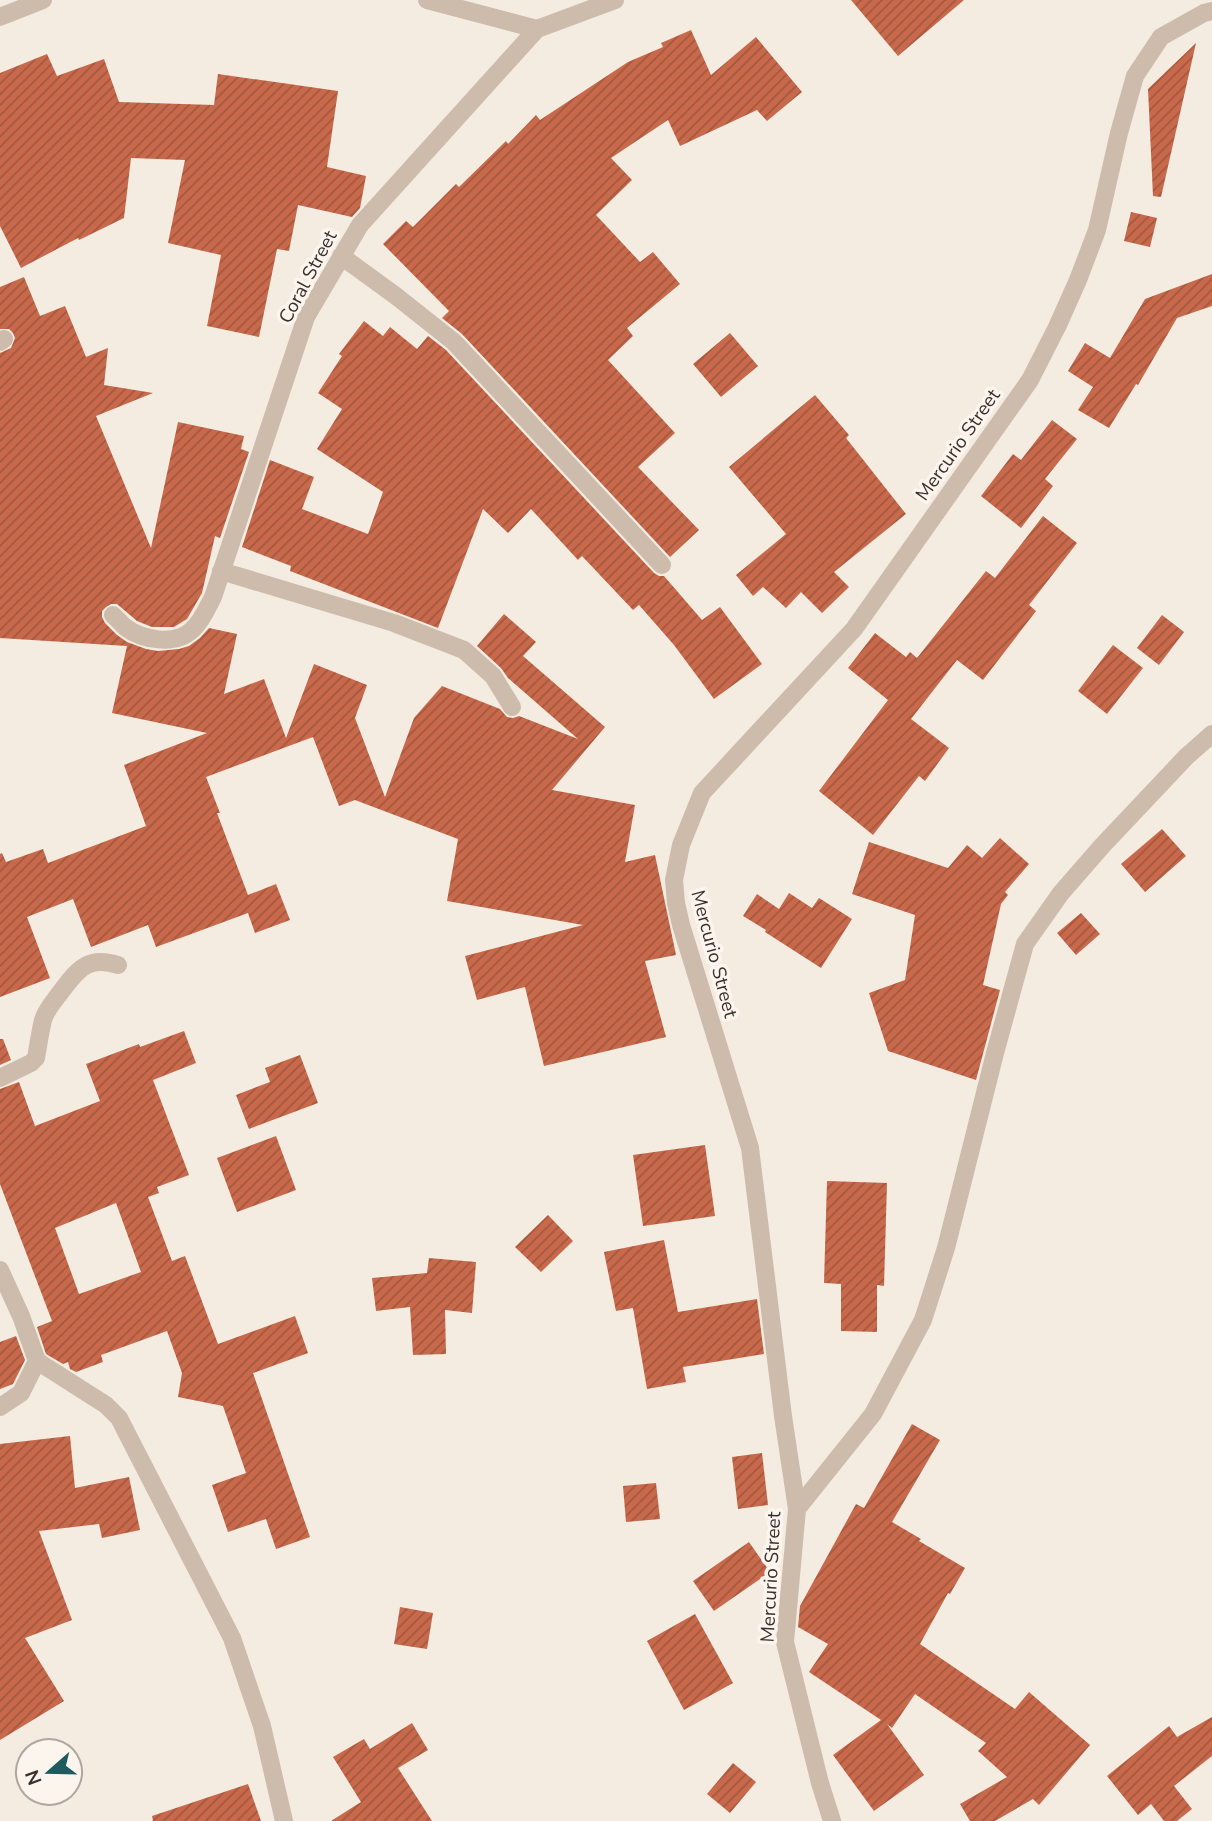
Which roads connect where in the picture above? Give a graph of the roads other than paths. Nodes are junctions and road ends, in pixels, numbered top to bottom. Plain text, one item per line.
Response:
1 (43, 0) edge
2 (427, 0) edge
3 (615, 0) edge
4 (1212, 11) edge
5 (0, 17) edge
6 (537, 29) junction
7 (341, 256) junction
8 (662, 565) dead end
9 (221, 571) junction
10 (113, 615) dead end
11 (512, 707) dead end
12 (1212, 734) edge
13 (118, 965) dead end
14 (0, 1078) edge
15 (0, 1270) edge
16 (37, 1361) junction
17 (0, 1407) edge
18 (797, 1509) junction
19 (284, 1821) edge
20 (832, 1821) edge

1 - 5 street
2 - 6 street
3 - 6 street, Coral Street
4 - 18 street, Mercurio Street
6 - 7 street, Coral Street
7 - 8 street
7 - 9 street, Coral Street
9 - 10 street, Coral Street
9 - 11 street
12 - 18 street
13 - 14 street
15 - 16 street
16 - 17 street
16 - 19 street
18 - 20 street, Mercurio Street

